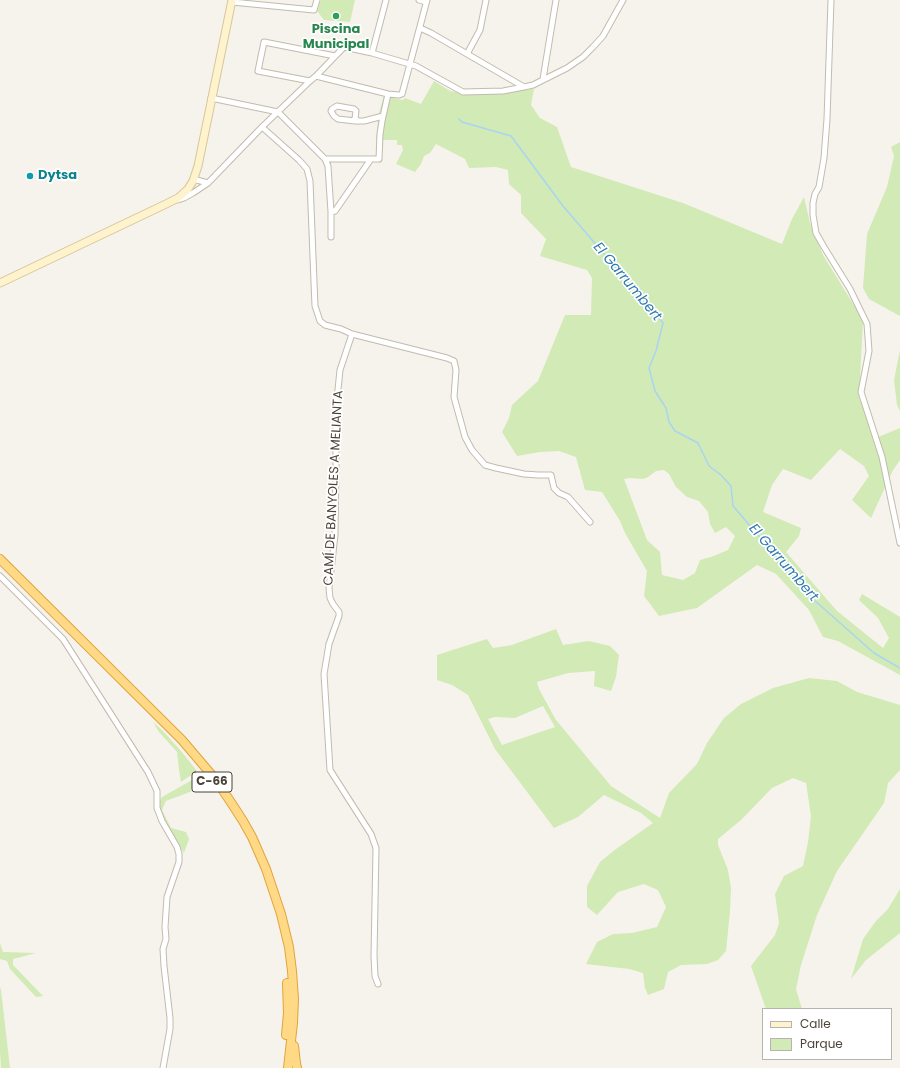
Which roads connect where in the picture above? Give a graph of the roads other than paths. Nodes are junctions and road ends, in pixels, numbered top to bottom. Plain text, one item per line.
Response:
1 (317, 0) edge
2 (386, 0) edge
3 (419, 0) edge
4 (486, 0) edge
5 (556, 0) edge
6 (623, 0) edge
7 (831, 0) edge
8 (232, 1) edge
9 (426, 1) edge
10 (420, 28) junction
11 (372, 53) junction
12 (467, 54) junction
13 (335, 56) junction
14 (410, 64) junction
15 (316, 76) junction
16 (543, 79) junction
17 (310, 81) junction
18 (524, 87) junction
19 (388, 94) junction
20 (211, 98) junction
21 (278, 112) junction
22 (383, 116) junction
23 (358, 121) junction
24 (262, 127) junction
25 (325, 159) junction
26 (372, 159) junction
27 (192, 182) junction
28 (208, 183) junction
29 (196, 191) junction
30 (171, 202) junction
31 (331, 212) junction
32 (330, 237) dead end
33 (0, 283) edge
34 (352, 334) junction
35 (590, 522) dead end
36 (900, 543) edge
37 (0, 559) edge
38 (0, 565) edge
39 (0, 576) edge
40 (378, 984) dead end
41 (293, 1023) junction
42 (163, 1068) edge
43 (283, 1068) edge
44 (288, 1068) edge
45 (297, 1068) edge

1 - 8 street
2 - 11 street
3 - 9 street
4 - 12 street
5 - 16 street
6 - 16 street
7 - 36 street
8 - 20 main road
9 - 10 street
10 - 12 street
10 - 14 street
11 - 13 street
11 - 14 street
12 - 18 street
13 - 15 street
13 - 17 street
14 - 18 street
14 - 19 street
15 - 17 street
15 - 19 street
16 - 18 street
17 - 21 street
19 - 22 street
20 - 21 street
20 - 27 main road
21 - 24 street
21 - 25 street
22 - 23 street
22 - 26 street
23 - 23 street
24 - 28 street
24 - 34 street
25 - 26 street
25 - 31 street
26 - 31 street
27 - 28 street
27 - 29 street
27 - 30 main road
28 - 29 street
29 - 30 street
30 - 33 main road
31 - 32 street
34 - 35 street
34 - 40 street, CAMÍ DE BANYOLES A MELIANTA
37 - 41 highway, C-66
38 - 43 highway, C-66
39 - 42 street
41 - 44 highway, C-66
41 - 45 highway

